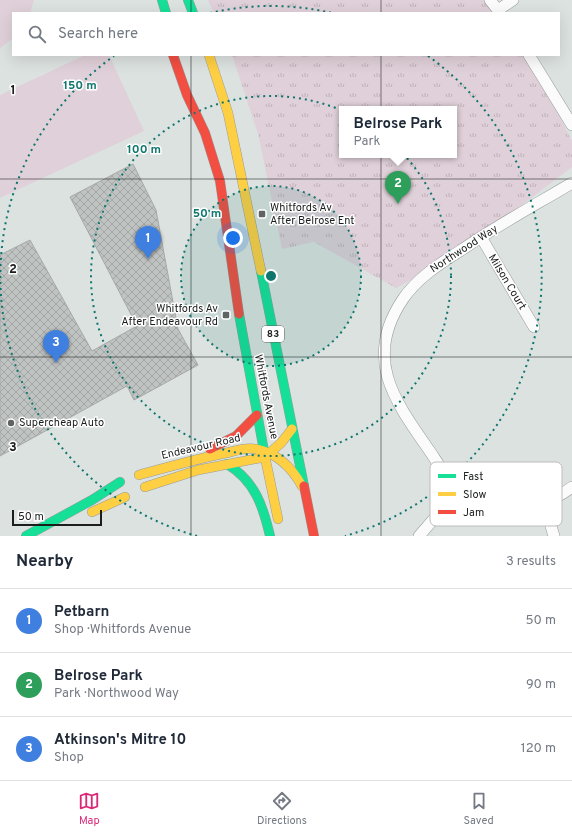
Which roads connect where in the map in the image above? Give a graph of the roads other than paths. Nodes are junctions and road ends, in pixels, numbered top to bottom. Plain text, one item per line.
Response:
1 (162, 0) edge
2 (188, 0) edge
3 (490, 0) edge
4 (513, 0) edge
5 (166, 12) edge
6 (193, 12) edge
7 (499, 12) edge
8 (173, 56) edge
9 (209, 56) edge
10 (530, 56) edge
11 (572, 125) edge
12 (572, 183) edge
13 (480, 237) junction
14 (534, 327) dead end
15 (257, 414) junction
16 (292, 429) junction
17 (266, 454) junction
18 (437, 462) edge
19 (227, 464) junction
20 (156, 470) junction
21 (139, 474) junction
22 (124, 476) junction
23 (572, 487) edge
24 (562, 493) edge
25 (306, 494) junction
26 (136, 495) junction
27 (430, 523) edge
28 (551, 526) edge
29 (280, 530) dead end
30 (26, 536) edge
31 (46, 536) edge
32 (270, 536) edge
33 (314, 536) edge
34 (419, 536) edge
35 (554, 536) edge

1 - 5 main road
2 - 6 main road
3 - 7 street
4 - 7 street
8 - 15 main road, Whitfords Avenue
9 - 16 main road, Whitfords Avenue / 83
10 - 11 street
12 - 13 street, Northwood Way
13 - 14 street, Milson Court
13 - 18 street, Northwood Way
15 - 17 main road, Whitfords Avenue
15 - 20 main road
16 - 17 main road
16 - 25 main road, Whitfords Avenue / 83
17 - 19 main road, Endeavour Road
17 - 20 main road, Endeavour Road
17 - 25 main road, Endeavour Road
17 - 29 main road, Whitfords Avenue
19 - 26 main road, Endeavour Road
19 - 32 main road
20 - 21 main road, Endeavour Road
21 - 22 main road, Endeavour Road
21 - 26 main road
22 - 26 main road
22 - 30 main road
23 - 24 street
25 - 33 main road, Whitfords Avenue / 83
26 - 31 main road, Endeavour Road
27 - 34 street
28 - 35 street

